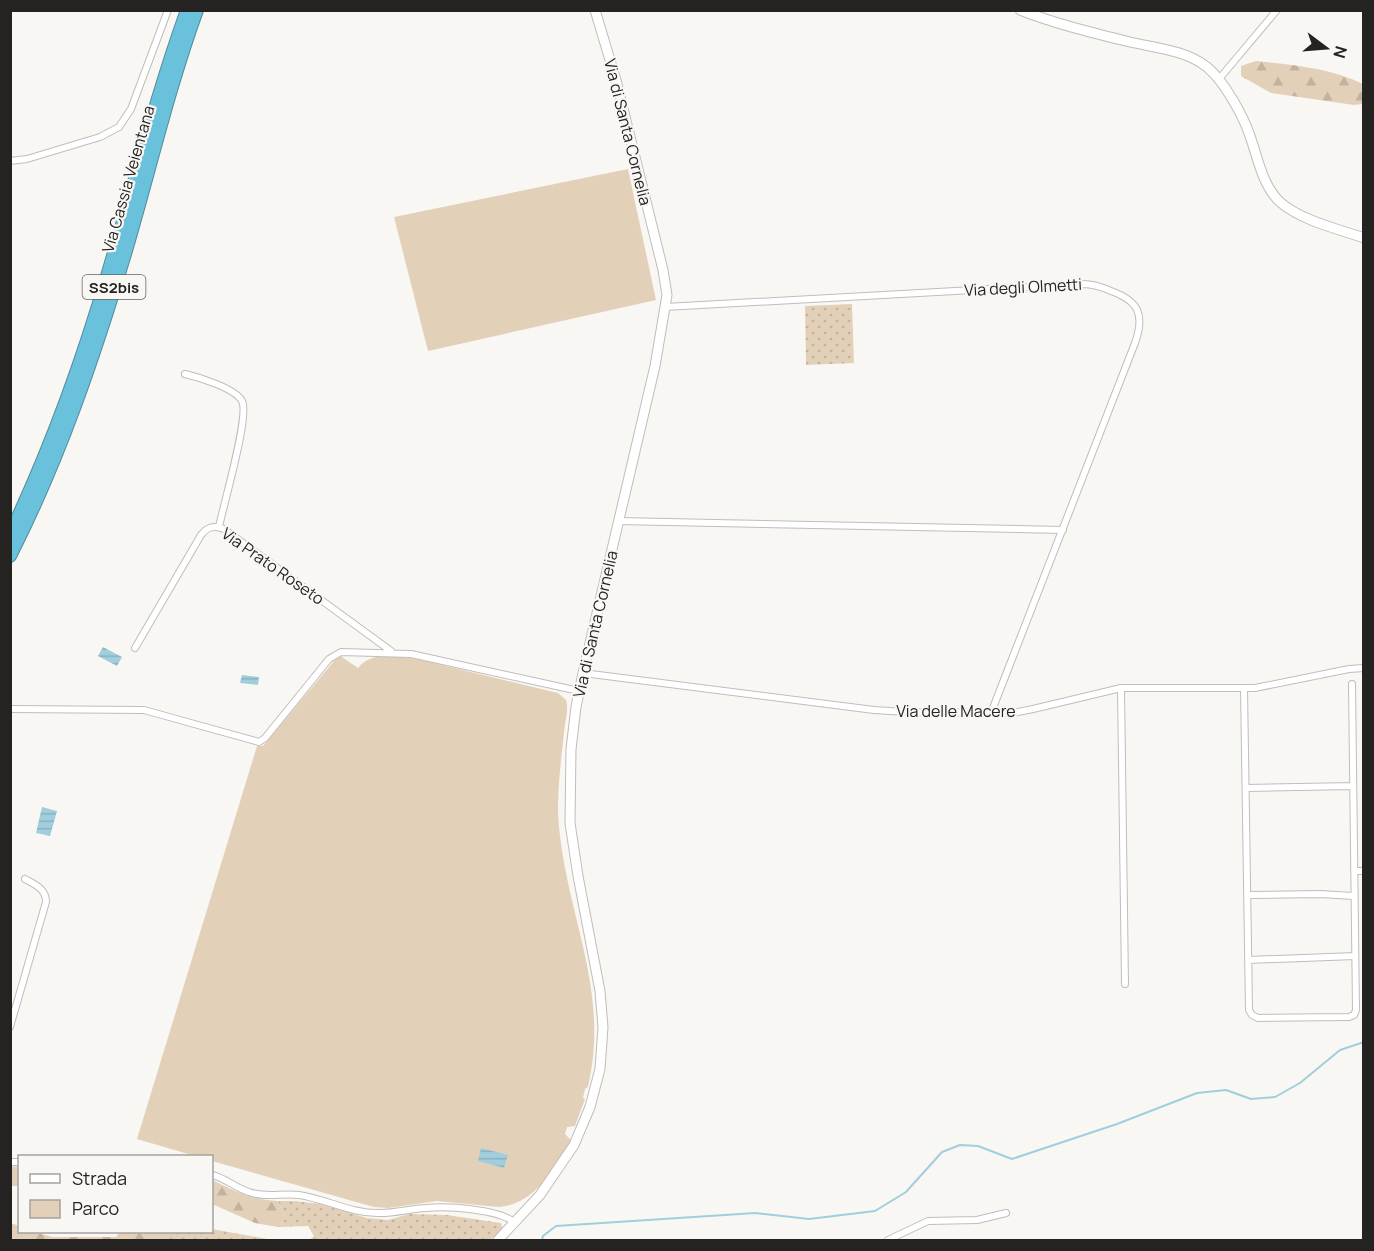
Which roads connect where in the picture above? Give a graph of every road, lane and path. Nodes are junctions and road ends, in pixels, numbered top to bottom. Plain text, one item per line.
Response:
1 (168, 10) edge
2 (187, 10) edge
3 (197, 10) edge
4 (595, 10) edge
5 (1020, 10) edge
6 (1277, 10) edge
7 (1219, 78) junction
8 (10, 161) edge
9 (1364, 238) edge
10 (665, 307) junction
11 (185, 374) dead end
12 (618, 521) junction
13 (219, 527) junction
14 (1063, 530) junction
15 (10, 534) edge
16 (10, 556) edge
17 (135, 648) dead end
18 (392, 652) junction
19 (1364, 668) edge
20 (583, 673) junction
21 (1353, 684) dead end
22 (1121, 688) junction
23 (1244, 688) junction
24 (579, 691) junction
25 (10, 709) edge
26 (991, 713) junction
27 (1353, 786) junction
28 (1246, 788) junction
29 (1354, 871) junction
30 (1364, 871) edge
31 (25, 879) dead end
32 (1248, 895) junction
33 (1354, 896) junction
34 (1248, 960) junction
35 (1355, 960) junction
36 (1364, 963) edge
37 (1125, 984) dead end
38 (10, 1027) edge
39 (213, 1175) edge
40 (1006, 1213) dead end
41 (515, 1223) junction
42 (498, 1240) edge
43 (888, 1240) edge

1 - 8 street
2 - 15 highway, Via Cassia Veientana / SS2bis
3 - 16 highway, Via Cassia Veientana / SS2bis
4 - 10 street, Via di Santa Cornelia
5 - 7 street
6 - 7 street
7 - 9 street
10 - 12 street, Via di Santa Cornelia
10 - 14 street, Via degli Olmetti
11 - 13 street
12 - 14 street
12 - 20 street, Via di Santa Cornelia
13 - 17 street, Via Prato Roseto
13 - 18 street, Via Prato Roseto
14 - 26 street, Via degli Olmetti
18 - 24 street, Via Prato Roseto
18 - 25 street, Via Prato Roseto
19 - 23 street, Via delle Macere
20 - 24 street, Via di Santa Cornelia
20 - 26 street, Via delle Macere
21 - 27 street
22 - 23 street, Via delle Macere
22 - 26 street, Via delle Macere
22 - 37 street
23 - 28 street
24 - 41 street, Via di Santa Cornelia
27 - 28 street
27 - 29 street
28 - 32 street
29 - 30 street
29 - 33 street
31 - 38 street
32 - 33 street
32 - 34 street
33 - 35 street
34 - 35 street
34 - 35 street
35 - 36 street
39 - 41 street
40 - 43 street
41 - 42 street, Via di Santa Cornelia

